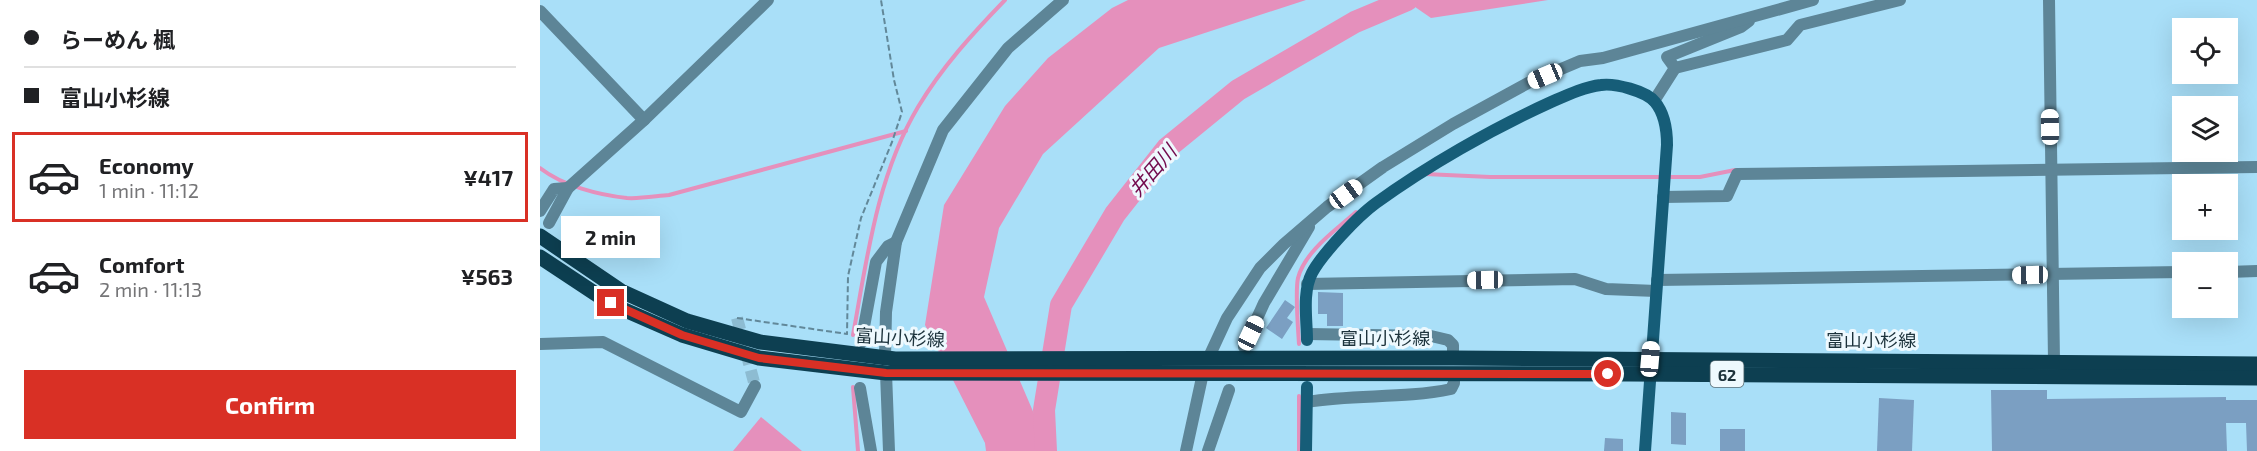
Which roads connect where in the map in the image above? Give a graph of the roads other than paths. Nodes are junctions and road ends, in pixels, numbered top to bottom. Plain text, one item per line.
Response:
1 (768, 0) edge
2 (1063, 0) edge
3 (1813, 0) edge
4 (1900, 0) edge
5 (2049, 0) edge
6 (540, 10) edge
7 (1758, 15) junction
8 (1675, 68) junction
9 (1654, 101) junction
10 (644, 120) junction
11 (2257, 166) edge
12 (2051, 170) junction
13 (568, 188) junction
14 (1664, 196) junction
15 (540, 211) edge
16 (1313, 219) junction
17 (544, 230) edge
18 (897, 242) junction
19 (542, 262) edge
20 (2257, 271) edge
21 (2172, 272) edge
22 (2238, 272) edge
23 (2053, 274) junction
24 (1307, 284) junction
25 (1656, 285) junction
26 (861, 343) dead end
27 (540, 344) edge
28 (1244, 347) dead end
29 (1453, 358) junction
30 (2054, 361) junction
31 (2257, 364) edge
32 (890, 366) junction
33 (1202, 366) junction
34 (1650, 366) junction
35 (1454, 373) junction
36 (2257, 378) edge
37 (755, 386) tunnel mouth
38 (1306, 387) dead end
39 (860, 388) dead end
40 (1229, 390) dead end
41 (1306, 402) junction
42 (871, 451) edge
43 (889, 451) edge
44 (1186, 451) edge
45 (1208, 451) edge
46 (1306, 451) edge
47 (1644, 451) edge

1 - 10 street
2 - 18 street
3 - 7 street
4 - 8 street
5 - 12 street
6 - 10 street
7 - 8 street
7 - 16 street
8 - 9 street
9 - 14 street
9 - 24 street
10 - 13 street
11 - 12 street
12 - 14 street
12 - 23 street
13 - 15 street
13 - 17 street
14 - 25 street
16 - 28 street
16 - 33 street
17 - 32 main road, 富山小杉線 / 62
18 - 26 street
18 - 32 street
19 - 32 main road, 富山小杉線 / 62
20 - 22 street
21 - 23 street
23 - 25 street
23 - 30 street
24 - 25 street
24 - 29 street
25 - 34 street
27 - 37 street
29 - 33 main road, 富山小杉線 / 62
29 - 34 main road, 富山小杉線 / 62
30 - 31 main road, 富山小杉線 / 62
30 - 34 main road, 富山小杉線 / 62
32 - 33 main road, 富山小杉線 / 62
32 - 43 street
33 - 35 main road, 富山小杉線 / 62
33 - 44 street
34 - 35 main road, 富山小杉線 / 62
34 - 36 main road, 富山小杉線 / 62
34 - 47 street
35 - 41 street
38 - 41 street
39 - 42 street
40 - 45 street
41 - 46 street

